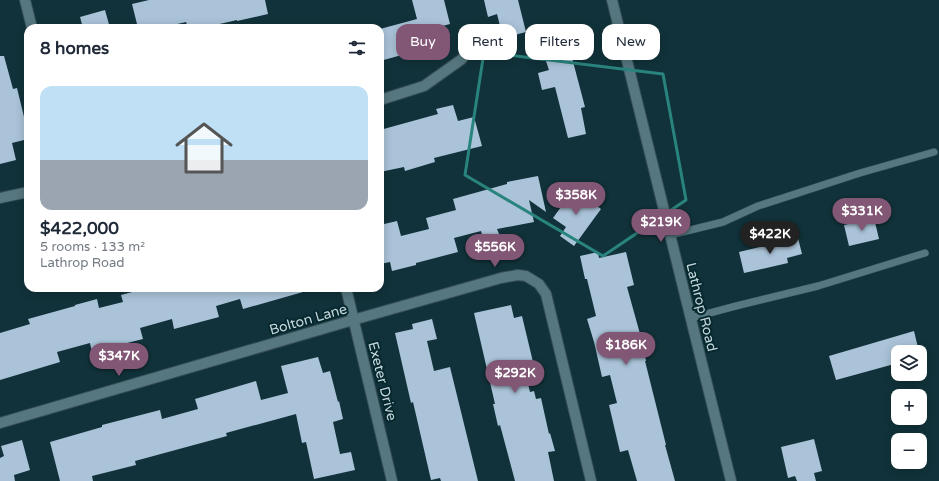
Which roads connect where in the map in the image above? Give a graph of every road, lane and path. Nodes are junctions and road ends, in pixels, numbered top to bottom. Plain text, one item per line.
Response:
1 (25, 0) edge
2 (612, 0) edge
3 (31, 24) edge
4 (461, 60) edge
5 (384, 99) edge
6 (934, 152) dead end
7 (24, 193) edge
8 (0, 198) edge
9 (670, 235) junction
10 (925, 253) dead end
11 (347, 292) edge
12 (691, 318) junction
13 (353, 320) junction
14 (0, 423) edge
15 (392, 481) edge
16 (591, 481) edge
17 (731, 481) edge

1 - 3 street
2 - 9 street, Lathrop Road
4 - 5 street
6 - 9 lane
7 - 8 street
9 - 12 street, Lathrop Road
10 - 12 lane
11 - 13 street, Exeter Drive
12 - 17 street, Lathrop Road
13 - 14 street, Bolton Lane
13 - 15 street, Exeter Drive
13 - 16 street, Bolton Lane

